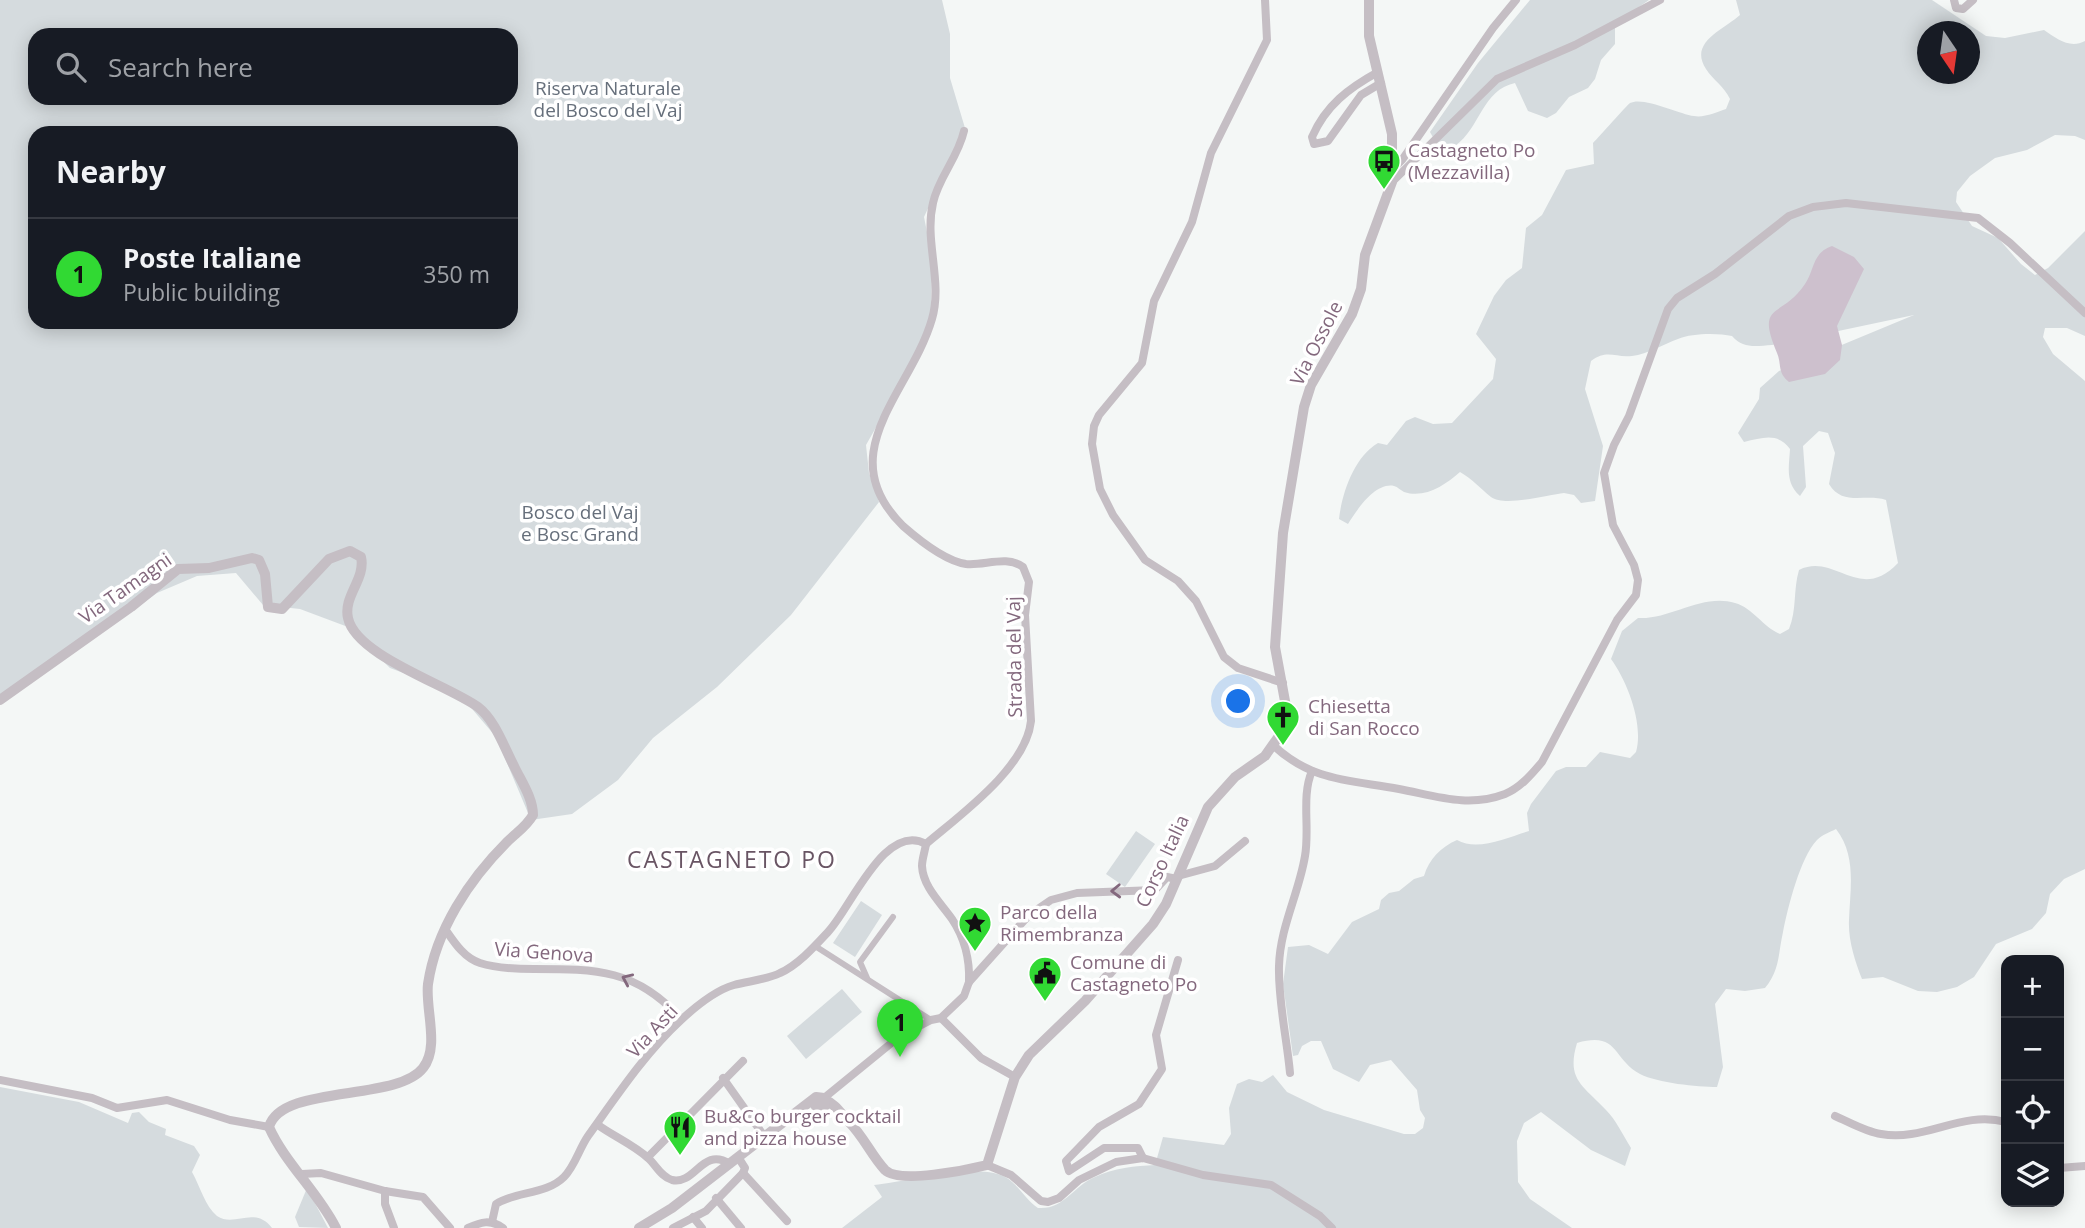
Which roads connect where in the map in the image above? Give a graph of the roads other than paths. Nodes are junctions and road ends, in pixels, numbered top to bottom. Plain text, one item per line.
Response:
1 (1265, 0) edge
2 (1369, 0) edge
3 (1516, 0) edge
4 (1660, 0) edge
5 (1954, 0) edge
6 (1973, 0) edge
7 (1378, 72) junction
8 (1381, 83) junction
9 (964, 131) dead end
10 (1393, 169) junction
11 (1392, 182) junction
12 (2085, 313) edge
13 (1283, 683) junction
14 (0, 700) edge
15 (1274, 746) junction
16 (1312, 771) junction
17 (1245, 841) dead end
18 (926, 844) junction
19 (1177, 878) junction
20 (893, 917) dead end
21 (445, 929) junction
22 (815, 946) junction
23 (1178, 960) dead end
24 (868, 979) junction
25 (969, 982) junction
26 (941, 1018) junction
27 (681, 1019) junction
28 (930, 1020) junction
29 (743, 1060) dead end
30 (1290, 1073) dead end
31 (1015, 1077) junction
32 (723, 1078) junction
33 (0, 1080) edge
34 (821, 1103) junction
35 (1835, 1116) dead end
36 (2001, 1121) edge
37 (598, 1125) junction
38 (269, 1127) junction
39 (764, 1136) junction
40 (648, 1157) junction
41 (1143, 1158) junction
42 (734, 1161) junction
43 (986, 1165) junction
44 (2085, 1166) edge
45 (2064, 1168) edge
46 (743, 1173) junction
47 (302, 1174) junction
48 (385, 1191) junction
49 (716, 1198) junction
50 (693, 1217) junction
51 (787, 1220) dead end
52 (492, 1222) junction
53 (335, 1228) edge
54 (394, 1228) edge
55 (450, 1228) edge
56 (468, 1228) edge
57 (503, 1228) edge
58 (639, 1228) edge
59 (673, 1228) edge
60 (702, 1228) edge
61 (741, 1228) edge
62 (1332, 1228) edge

1 - 13 street
2 - 7 street, Via Ossole
3 - 10 street
4 - 11 street
5 - 6 street
7 - 8 street, Via Ossole
7 - 8 street
8 - 10 street, Via Ossole
9 - 18 street, Strada del Vaj
10 - 11 street, Via Ossole
11 - 13 street, Via Ossole
12 - 16 street
13 - 15 street, Via Ossole
14 - 21 street, Via Tamagni
15 - 16 street
15 - 19 street, Corso Italia
16 - 30 street
17 - 19 street
18 - 22 street, Via Asti
18 - 25 street
19 -> 25 street
19 - 31 street, Corso Italia
20 - 24 street
27 -> 21 street, Via Genova
21 - 38 street
22 - 24 street
22 - 27 street, Via Asti
23 - 41 street
24 - 28 street
25 - 26 street
26 - 28 street
26 - 31 street
27 - 37 street, Via Asti
28 - 34 street
29 - 32 street
31 - 43 street, Corso Italia
32 - 39 street
32 - 40 street
33 - 38 street
34 - 39 street
34 - 43 street
35 - 36 street
37 - 40 street
37 - 52 street, Via Asti
38 - 47 street
39 - 42 street
40 - 42 street
41 - 43 street
41 - 62 street
42 - 46 street
42 - 58 street
44 - 45 street
46 - 49 street
46 - 51 street
47 - 48 street
47 - 53 street
48 - 54 street
48 - 55 street
49 - 50 street
49 - 61 street
50 - 59 street
50 - 60 street
52 - 56 street
52 - 57 street

